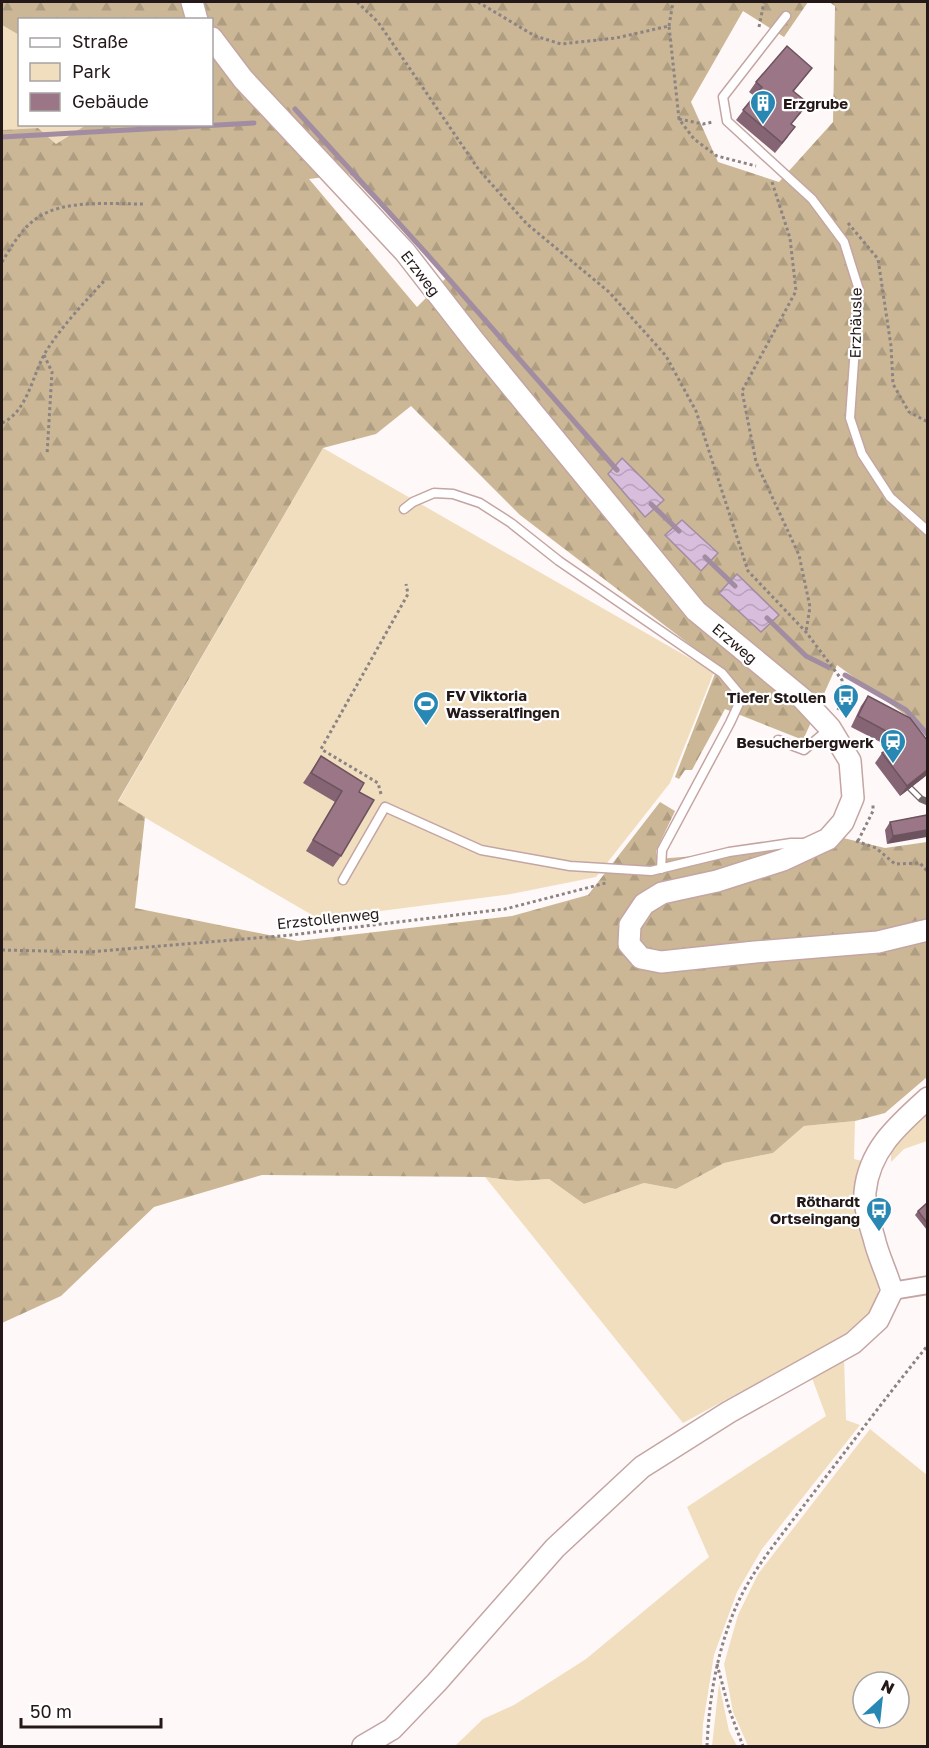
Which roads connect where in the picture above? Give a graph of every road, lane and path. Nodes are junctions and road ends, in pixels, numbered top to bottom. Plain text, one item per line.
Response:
1 (192, 2) edge
2 (357, 2) edge
3 (478, 2) edge
4 (673, 2) edge
5 (786, 16) dead end
6 (196, 18) edge
7 (669, 26) junction
8 (213, 39) edge
9 (679, 118) junction
10 (727, 121) junction
11 (758, 166) dead end
12 (771, 179) dead end
13 (143, 204) dead end
14 (840, 218) dead end
15 (2, 262) edge
16 (104, 281) dead end
17 (44, 355) junction
18 (927, 422) edge
19 (2, 423) edge
20 (47, 455) dead end
21 (404, 509) dead end
22 (927, 531) edge
23 (406, 584) dead end
24 (806, 632) junction
25 (830, 728) junction
26 (778, 740) dead end
27 (385, 807) junction
28 (858, 841) dead end
29 (818, 843) junction
30 (661, 869) junction
31 (927, 872) edge
32 (343, 880) dead end
33 (606, 883) dead end
34 (927, 930) edge
35 (2, 950) edge
36 (927, 1098) edge
37 (927, 1285) edge
38 (892, 1291) junction
39 (927, 1345) edge
40 (716, 1662) junction
41 (363, 1746) edge
42 (707, 1746) edge
43 (743, 1746) edge

1 - 6 street
2 - 24 path
3 - 7 path
4 - 7 path
5 - 10 lane
7 - 9 path
8 - 25 street, Erzweg
9 - 10 path
9 - 11 path
10 - 22 lane, Erzhäusle
12 - 24 path
13 - 15 path
14 - 18 path
16 - 17 path
17 - 19 path
17 - 20 path
21 - 30 lane
23 - 27 path
24 - 25 path
25 - 26 lane
25 - 29 street, Erzweg
27 - 30 lane
27 - 32 lane
28 - 31 path
29 - 30 lane
29 - 34 street, Erzweg
33 - 35 path, Erzstollenweg
36 - 38 street
37 - 38 street
38 - 41 street
39 - 40 path
40 - 42 path
40 - 43 path

